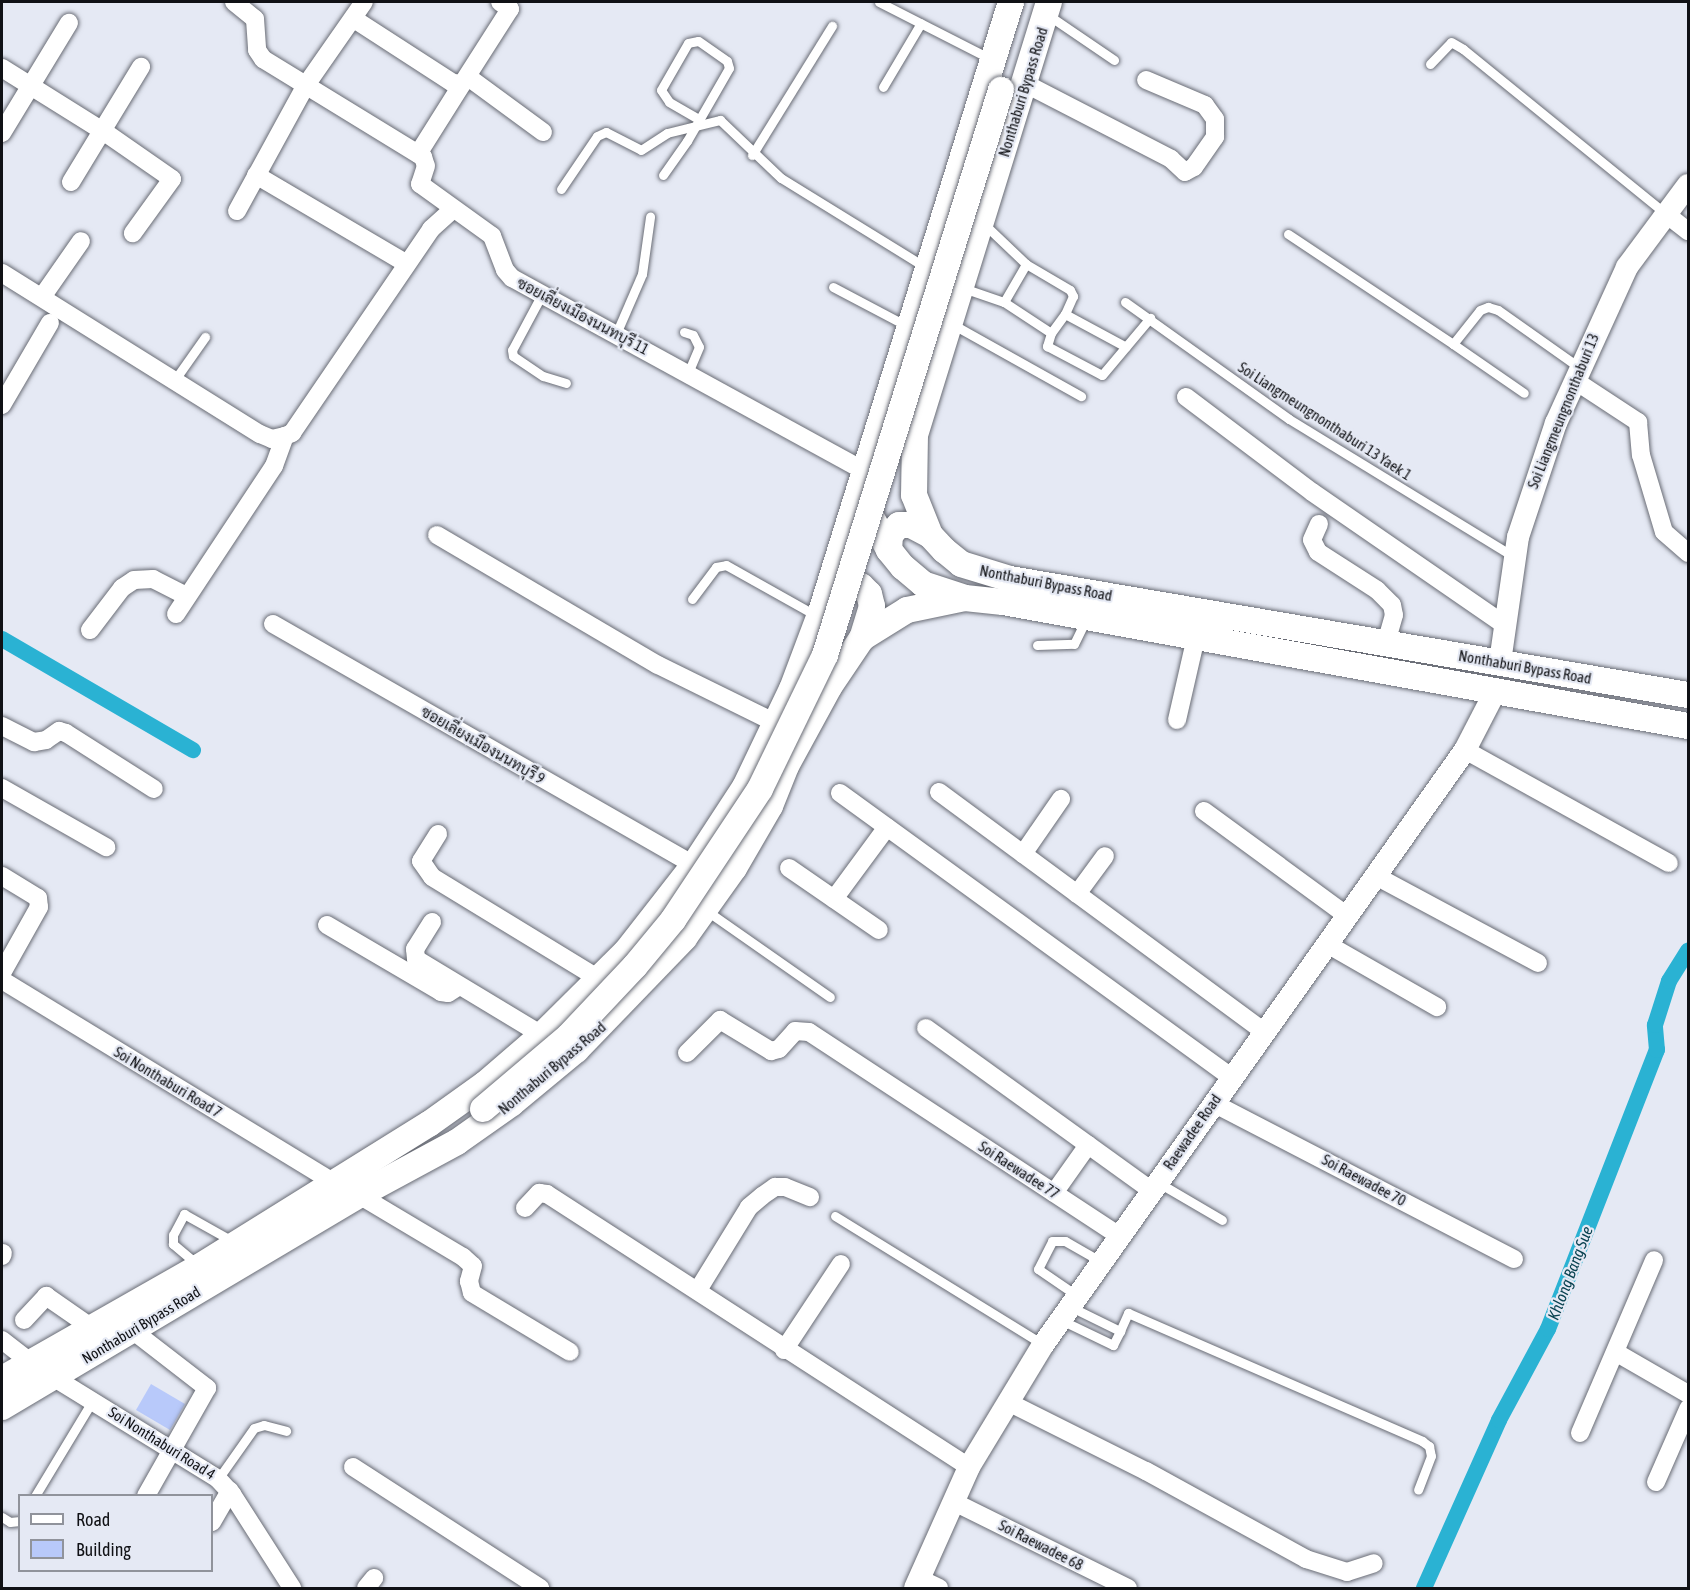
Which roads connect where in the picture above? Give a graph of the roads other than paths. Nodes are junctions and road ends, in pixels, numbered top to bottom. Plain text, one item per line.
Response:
1 (234, 2) edge
2 (364, 2) edge
3 (879, 2) edge
4 (1011, 2) edge
5 (508, 4) edge
6 (1041, 5) edge
7 (354, 19) junction
8 (69, 23) dead end
9 (921, 23) junction
10 (832, 26) dead end
11 (993, 60) junction
12 (1114, 60) dead end
13 (1430, 64) dead end
14 (141, 67) dead end
15 (2, 68) edge
16 (465, 80) junction
17 (1146, 80) dead end
18 (306, 84) junction
19 (1026, 84) junction
20 (31, 86) junction
21 (884, 87) dead end
22 (696, 123) junction
23 (103, 131) junction
24 (543, 132) dead end
25 (2, 133) edge
26 (418, 154) junction
27 (753, 154) junction
28 (256, 175) junction
29 (663, 176) dead end
30 (72, 182) dead end
31 (1689, 185) edge
32 (561, 189) dead end
33 (452, 210) junction
34 (237, 212) dead end
35 (1666, 214) junction
36 (650, 217) dead end
37 (983, 223) junction
38 (1689, 231) edge
39 (133, 232) dead end
40 (1288, 234) dead end
41 (81, 241) dead end
42 (407, 264) junction
43 (1026, 264) junction
44 (929, 269) junction
45 (2, 273) edge
46 (833, 286) dead end
47 (962, 287) junction
48 (541, 296) junction
49 (42, 297) junction
50 (1004, 302) junction
51 (1125, 302) dead end
52 (1065, 314) junction
53 (1150, 318) junction
54 (50, 322) dead end
55 (952, 324) junction
56 (911, 328) junction
57 (684, 332) dead end
58 (1051, 333) junction
59 (616, 334) junction
60 (205, 336) dead end
61 (1454, 344) junction
62 (1126, 347) junction
63 (688, 373) junction
64 (1577, 374) junction
65 (174, 381) junction
66 (566, 383) dead end
67 (1524, 393) dead end
68 (1082, 396) dead end
69 (1186, 397) dead end
70 (2, 401) edge
71 (285, 436) junction
72 (863, 483) junction
73 (1319, 524) dead end
74 (437, 535) dead end
75 (930, 535) junction
76 (889, 550) junction
77 (1689, 553) edge
78 (1515, 558) junction
79 (188, 597) junction
80 (965, 598) junction
81 (692, 599) dead end
82 (176, 614) dead end
83 (820, 615) junction
84 (1087, 617) junction
85 (273, 624) dead end
86 (1506, 626) junction
87 (90, 630) dead end
88 (1196, 637) junction
89 (862, 638) junction
90 (1386, 643) junction
91 (1037, 645) dead end
92 (1500, 662) junction
93 (1495, 692) junction
94 (1689, 695) edge
95 (1177, 720) dead end
96 (776, 723) junction
97 (2, 726) edge
98 (1689, 726) edge
99 (1465, 750) junction
100 (2, 788) edge
101 (154, 789) dead end
102 (939, 792) dead end
103 (840, 793) dead end
104 (1061, 799) dead end
105 (1204, 811) dead end
106 (887, 827) junction
107 (438, 834) dead end
108 (106, 847) dead end
109 (1023, 854) junction
110 (1105, 856) dead end
111 (1669, 863) dead end
112 (694, 865) junction
113 (789, 868) dead end
114 (1374, 875) junction
115 (2, 876) edge
116 (1077, 894) junction
117 (834, 899) junction
118 (711, 914) junction
119 (1346, 915) junction
120 (432, 922) dead end
121 (327, 925) dead end
122 (879, 930) dead end
123 (1327, 944) junction
124 (1538, 963) dead end
125 (2, 973) edge
126 (599, 979) junction
127 (2, 981) edge
128 (459, 986) junction
129 (830, 997) dead end
130 (1437, 1007) dead end
131 (926, 1028) dead end
132 (1263, 1031) junction
133 (542, 1035) junction
134 (687, 1053) dead end
135 (1231, 1077) junction
136 (1213, 1103) junction
137 (1088, 1145) junction
138 (418, 1164) junction
139 (334, 1183) junction
140 (1154, 1186) junction
141 (1054, 1193) junction
142 (359, 1196) junction
143 (810, 1197) dead end
144 (525, 1208) dead end
145 (835, 1216) dead end
146 (1222, 1220) dead end
147 (1119, 1236) junction
148 (236, 1244) junction
149 (1514, 1259) dead end
150 (1654, 1260) dead end
151 (1100, 1261) junction
152 (841, 1264) dead end
153 (199, 1267) junction
154 (698, 1290) junction
155 (1068, 1307) junction
156 (24, 1320) dead end
157 (92, 1328) junction
158 (132, 1330) junction
159 (1120, 1331) junction
160 (2, 1340) edge
161 (1043, 1345) junction
162 (784, 1350) junction
163 (570, 1352) dead end
164 (1617, 1353) junction
165 (30, 1362) junction
166 (53, 1377) junction
167 (2, 1379) edge
168 (1687, 1394) edge
169 (93, 1400) junction
170 (1008, 1402) junction
171 (2, 1407) edge
172 (285, 1431) dead end
173 (1580, 1433) dead end
174 (174, 1450) junction
175 (353, 1467) dead end
176 (969, 1467) junction
177 (1656, 1482) dead end
178 (224, 1485) junction
179 (1419, 1490) dead end
180 (36, 1494) edge
181 (147, 1494) edge
182 (954, 1502) junction
183 (2, 1517) edge
184 (213, 1519) edge
185 (18, 1521) edge
186 (1374, 1563) dead end
187 (925, 1585) edge
188 (288, 1587) edge
189 (540, 1588) edge
190 (1128, 1588) edge

1 - 18 street
2 - 7 street
3 - 9 lane
4 - 11 main road, Nonthaburi Bypass Road
5 - 16 street
6 - 12 lane
6 - 19 main road, Nonthaburi Bypass Road
6 - 138 main road, bridge
7 - 16 street
7 - 18 street
8 - 20 street
9 - 11 lane
9 - 21 lane
10 - 27 lane
11 - 44 main road, Nonthaburi Bypass Road
13 - 35 lane
14 - 23 street
15 - 20 street
16 - 24 street
16 - 26 street
17 - 19 street
18 - 26 street
18 - 28 street
19 - 37 main road, Nonthaburi Bypass Road
20 - 23 street
20 - 25 street
22 - 22 lane
22 - 27 lane
22 - 29 lane
22 - 32 lane
23 - 30 street
23 - 39 street
26 - 33 street, ซอยเลี่ยงเมืองนนทบุรี 11
27 - 44 lane
28 - 34 street
28 - 42 street
31 - 35 street, Soi Liangmeungnonthaburi 13
33 - 42 street
33 - 48 street, ซอยเลี่ยงเมืองนนทบุรี 11
35 - 38 street
35 - 64 street, Soi Liangmeungnonthaburi 13
36 - 59 lane
37 - 43 lane
37 - 47 main road, Nonthaburi Bypass Road
40 - 61 lane
41 - 49 street
42 - 71 street
43 - 50 lane
43 - 52 lane
44 - 56 main road, Nonthaburi Bypass Road
45 - 49 street
46 - 56 lane
47 - 50 lane
47 - 55 main road, Nonthaburi Bypass Road
48 - 59 street, ซอยเลี่ยงเมืองนนทบุรี 11
48 - 66 lane
49 - 65 street
50 - 58 lane
51 - 53 lane, Soi Liangmeungnonthaburi 13 Yaek 1
52 - 58 lane
52 - 62 lane
53 - 62 lane
53 - 78 lane, Soi Liangmeungnonthaburi 13 Yaek 1
54 - 70 street
55 - 68 lane
55 - 75 main road, Nonthaburi Bypass Road
56 - 72 main road, Nonthaburi Bypass Road
57 - 63 lane
58 - 62 lane
59 - 63 street, ซอยเลี่ยงเมืองนนทบุรี 11
60 - 65 lane
61 - 64 lane
61 - 67 lane
63 - 72 street, ซอยเลี่ยงเมืองนนทบุรี 11
64 - 77 street
64 - 78 street, Soi Liangmeungnonthaburi 13
65 - 71 street
69 - 86 street
71 - 79 street
72 - 76 main road, Nonthaburi Bypass Road
72 - 83 main road, Nonthaburi Bypass Road
73 - 90 street
74 - 96 street
75 - 76 main road
75 - 90 main road, Nonthaburi Bypass Road
76 - 80 main road, Nonthaburi Bypass Road
78 - 86 street, Soi Liangmeungnonthaburi 13
79 - 82 street
79 - 87 street
80 - 84 main road, Nonthaburi Bypass Road
80 - 89 main road, Nonthaburi Bypass Road
81 - 83 lane
83 - 89 main road
83 - 96 main road, Nonthaburi Bypass Road
84 - 88 main road, Nonthaburi Bypass Road
84 - 91 lane
85 - 112 street, ซอยเลี่ยงเมืองนนทบุรี 9
86 - 92 street, Soi Liangmeungnonthaburi 13
88 - 93 main road, Nonthaburi Bypass Road
88 - 95 street
89 - 118 main road, Nonthaburi Bypass Road
90 - 92 main road, Nonthaburi Bypass Road
92 - 94 main road, Nonthaburi Bypass Road
93 - 98 main road, Nonthaburi Bypass Road
93 - 99 street, Raewadee Road
96 - 112 main road, Nonthaburi Bypass Road
97 - 101 street
99 - 111 street
99 - 114 street, Raewadee Road
100 - 108 street
102 - 109 street
103 - 106 street
104 - 109 street
105 - 119 street
106 - 117 street
106 - 135 street
107 - 126 street
109 - 116 street
110 - 116 street
112 - 126 main road, Nonthaburi Bypass Road
113 - 117 street
114 - 119 street, Raewadee Road
114 - 124 street
115 - 125 street
116 - 132 street
117 - 122 street
118 - 129 lane
118 - 138 main road, Nonthaburi Bypass Road
119 - 123 street, Raewadee Road
120 - 128 street
121 - 128 street
123 - 130 street
123 - 132 street, Raewadee Road
126 - 133 main road, Nonthaburi Bypass Road
127 - 139 street, Soi Nonthaburi Road 7
128 - 133 street
131 - 137 street
132 - 135 street, Raewadee Road
133 - 139 main road, Nonthaburi Bypass Road
134 - 141 street, Soi Raewadee 77
135 - 136 street, Raewadee Road
136 - 140 street, Raewadee Road
136 - 149 street, Soi Raewadee 70
137 - 140 street
137 - 141 street
138 - 142 main road, Nonthaburi Bypass Road
139 - 148 main road, Nonthaburi Bypass Road
140 - 146 lane
140 - 147 street, Raewadee Road
141 - 147 street, Soi Raewadee 77
142 - 158 main road, Nonthaburi Bypass Road
142 - 163 street
143 - 154 street
144 - 154 street
145 - 161 lane
147 - 151 street, Raewadee Road
148 - 153 main road, Nonthaburi Bypass Road
148 - 153 lane
150 - 164 street
151 - 155 street, Raewadee Road
151 - 155 lane
152 - 162 street
153 - 157 main road, Nonthaburi Bypass Road
154 - 162 street
155 - 159 lane
155 - 159 lane
155 - 161 street, Raewadee Road
156 - 157 street
157 - 165 main road, Nonthaburi Bypass Road
158 - 166 main road, Nonthaburi Bypass Road
158 - 174 street
159 - 179 lane
160 - 165 street
161 - 170 street, Raewadee Road
162 - 176 street
164 - 168 street
164 - 173 street
165 - 167 main road, Nonthaburi Bypass Road
166 - 169 street, Soi Nonthaburi Road 4
166 - 171 main road, Nonthaburi Bypass Road
168 - 177 street
169 - 174 street, Soi Nonthaburi Road 4
169 - 180 lane
170 - 176 street, Raewadee Road
170 - 186 street
172 - 178 lane
174 - 178 street, Soi Nonthaburi Road 4
174 - 181 street
175 - 189 street
176 - 182 street, Raewadee Road
178 - 184 street
178 - 188 street, Soi Nonthaburi Road 4
182 - 187 street, Raewadee Road
182 - 190 street, Soi Raewadee 68
183 - 185 lane

